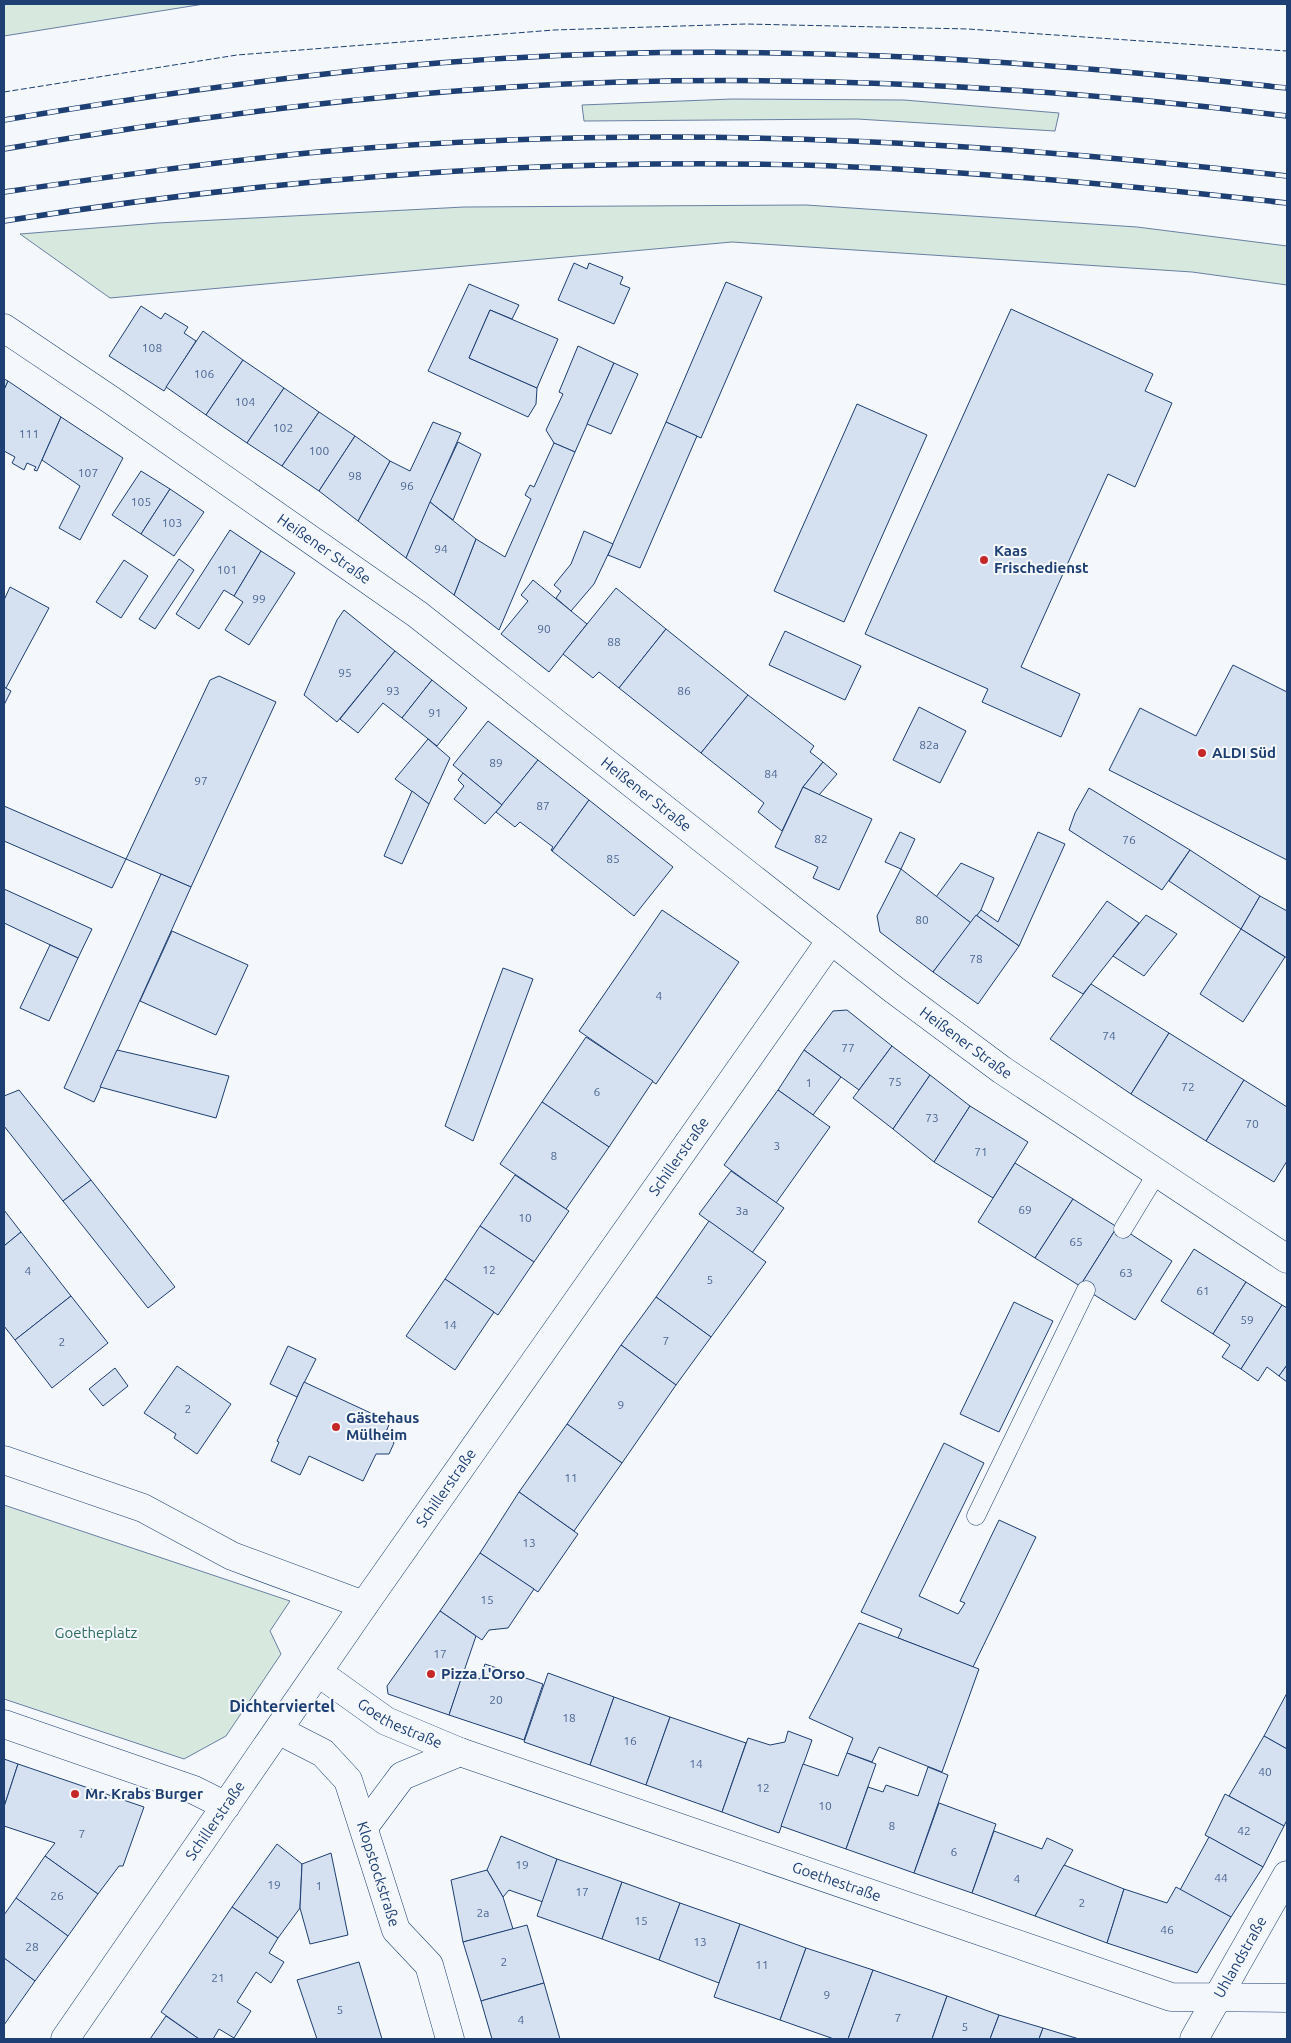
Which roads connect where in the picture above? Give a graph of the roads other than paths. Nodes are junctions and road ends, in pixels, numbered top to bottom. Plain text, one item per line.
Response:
1 (4, 328) edge
2 (831, 940) junction
3 (1157, 1173) junction
4 (1123, 1229) dead end
5 (1287, 1259) edge
6 (1086, 1290) dead end
7 (4, 1460) edge
8 (976, 1516) dead end
9 (364, 1605) junction
10 (319, 1673) junction
11 (4, 1724) edge
12 (280, 1731) junction
13 (460, 1752) junction
14 (226, 1806) junction
15 (364, 1827) junction
16 (1287, 1875) edge
17 (1287, 1998) edge
18 (1217, 1999) junction
19 (65, 2039) edge
20 (450, 2039) edge
21 (1194, 2039) edge

1 - 2 street, Heißener Straße
2 - 3 street, Heißener Straße
2 - 9 street, Schillerstraße
3 - 4 lane
3 - 5 street, Heißener Straße
6 - 8 lane
7 - 9 street
9 - 10 street, Schillerstraße
10 - 12 street, Schillerstraße
10 - 13 street, Goethestraße
11 - 14 street
12 - 14 street, Schillerstraße
12 - 15 street, Klopstockstraße
13 - 15 street, Goethestraße
13 - 18 street, Goethestraße
14 - 19 street, Schillerstraße
15 - 20 street, Klopstockstraße
16 - 18 street, Uhlandstraße
17 - 18 street, Goethestraße
18 - 21 street, Uhlandstraße

